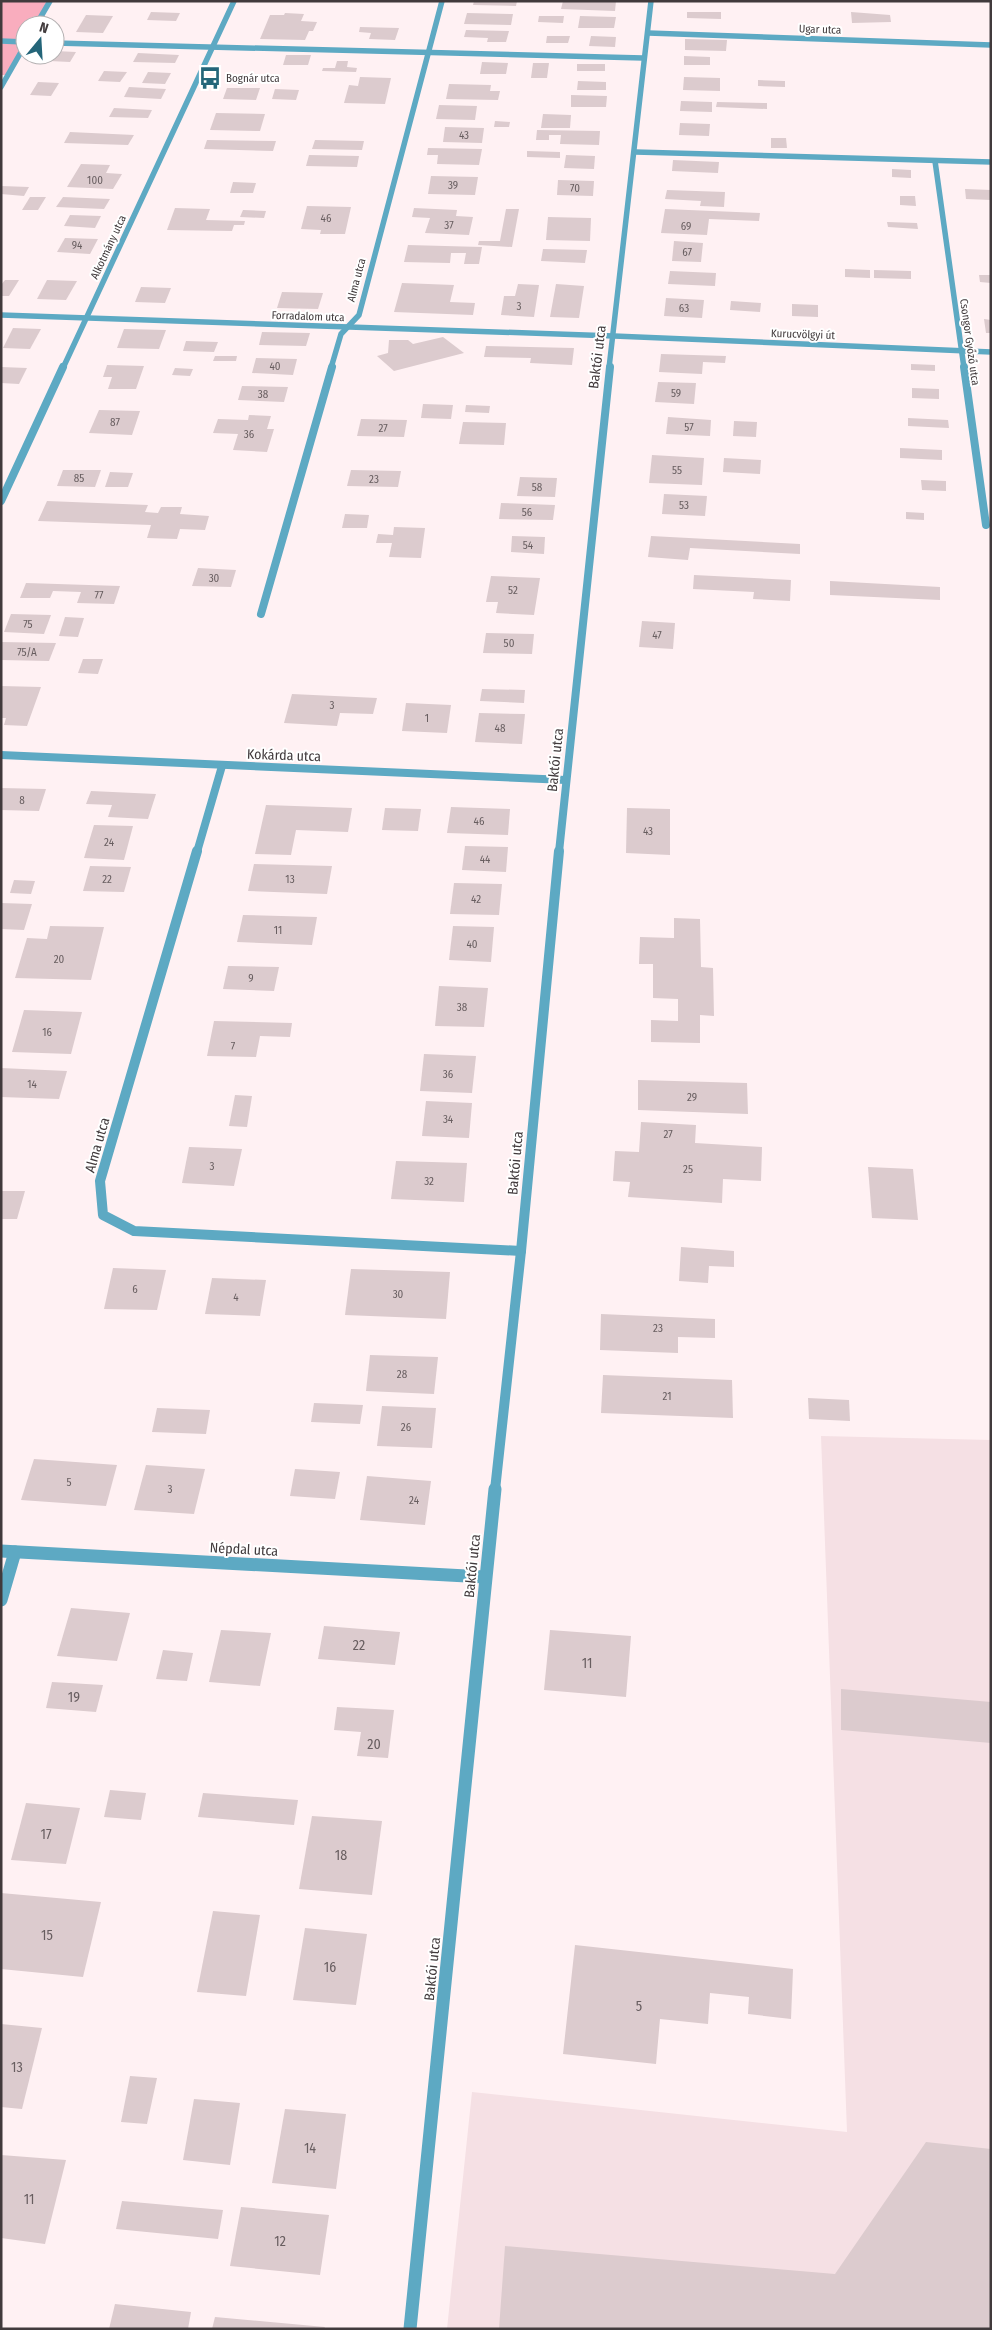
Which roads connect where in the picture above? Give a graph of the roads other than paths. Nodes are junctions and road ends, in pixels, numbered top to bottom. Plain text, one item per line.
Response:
1 (50, 1) edge
2 (234, 1) edge
3 (442, 1) edge
4 (651, 1) edge
5 (42, 15) edge
6 (648, 34) junction
7 (1, 41) edge
8 (15, 42) edge
9 (65, 43) edge
10 (991, 45) edge
11 (212, 47) junction
12 (428, 53) junction
13 (643, 58) junction
14 (15, 61) edge
15 (1, 86) edge
16 (635, 152) junction
17 (935, 160) junction
18 (991, 162) edge
19 (1, 315) edge
20 (86, 318) junction
21 (348, 327) junction
22 (614, 336) junction
23 (962, 351) junction
24 (991, 352) edge
25 (1, 502) edge
26 (986, 526) dead end
27 (261, 614) dead end
28 (1, 755) edge
29 (222, 766) junction
30 (566, 780) junction
31 (521, 1251) junction
32 (1, 1551) edge
33 (15, 1552) junction
34 (484, 1577) junction
35 (1, 1600) edge
36 (410, 2329) edge

1 - 5 street
2 - 11 street, Alkotmány utca
3 - 12 street, Alma utca
4 - 6 street, Baktói utca
6 - 10 street, Ugar utca
6 - 13 street, Baktói utca
7 - 8 street
9 - 11 street
11 - 12 street
11 - 20 street, Alkotmány utca
12 - 13 street
12 - 21 street, Alma utca
13 - 16 street, Baktói utca
14 - 15 street
16 - 17 street
16 - 22 street, Baktói utca
17 - 18 street
17 - 23 street, Csongor Győző utca
19 - 20 street, Forradalom utca
20 - 21 street, Forradalom utca
20 - 25 street, Alkotmány utca
21 - 22 street, Forradalom utca
21 - 27 street, Alma utca
22 - 23 street, Kurucvölgyi út
22 - 30 street, Baktói utca
23 - 24 street, Kurucvölgyi út
23 - 26 street, Csongor Győző utca
28 - 29 street, Kokárda utca
29 - 30 street, Kokárda utca
29 - 31 street, Alma utca
30 - 31 street, Baktói utca
31 - 34 street, Baktói utca
32 - 33 street, Népdal utca
33 - 34 street, Népdal utca
33 - 35 street
34 - 36 street, Baktói utca

